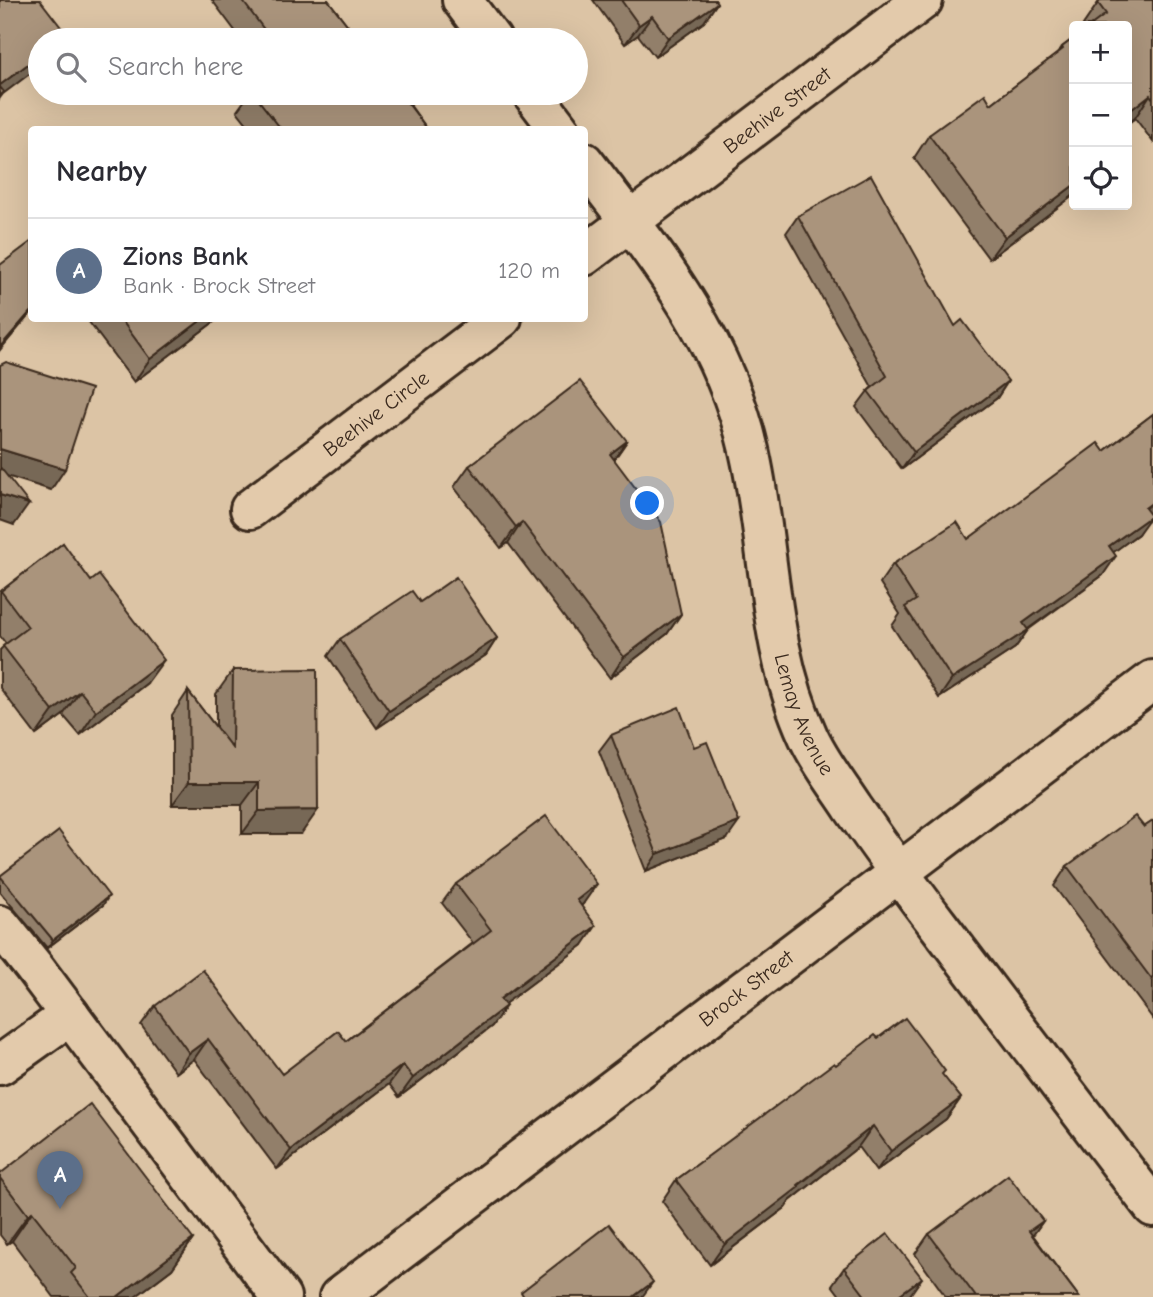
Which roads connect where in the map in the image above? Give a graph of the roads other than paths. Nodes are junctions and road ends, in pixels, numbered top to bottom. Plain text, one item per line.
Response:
1 (462, 0) edge
2 (923, 0) edge
3 (483, 28) edge
4 (541, 105) edge
5 (557, 126) edge
6 (588, 167) edge
7 (630, 222) junction
8 (588, 253) edge
9 (497, 322) edge
10 (250, 509) dead end
11 (1153, 680) edge
12 (898, 873) junction
13 (0, 926) edge
14 (70, 1015) junction
15 (0, 1065) edge
16 (1153, 1208) edge
17 (281, 1297) edge
18 (339, 1297) edge

1 - 3 street
2 - 7 street, Beehive Street
4 - 5 street
6 - 7 street, Lemay Avenue
7 - 8 street
7 - 12 street, Lemay Avenue
9 - 10 street, Beehive Circle
11 - 12 street, Brock Street
12 - 16 street, Lemay Avenue
12 - 18 street, Brock Street
13 - 14 street
14 - 15 street
14 - 17 street

